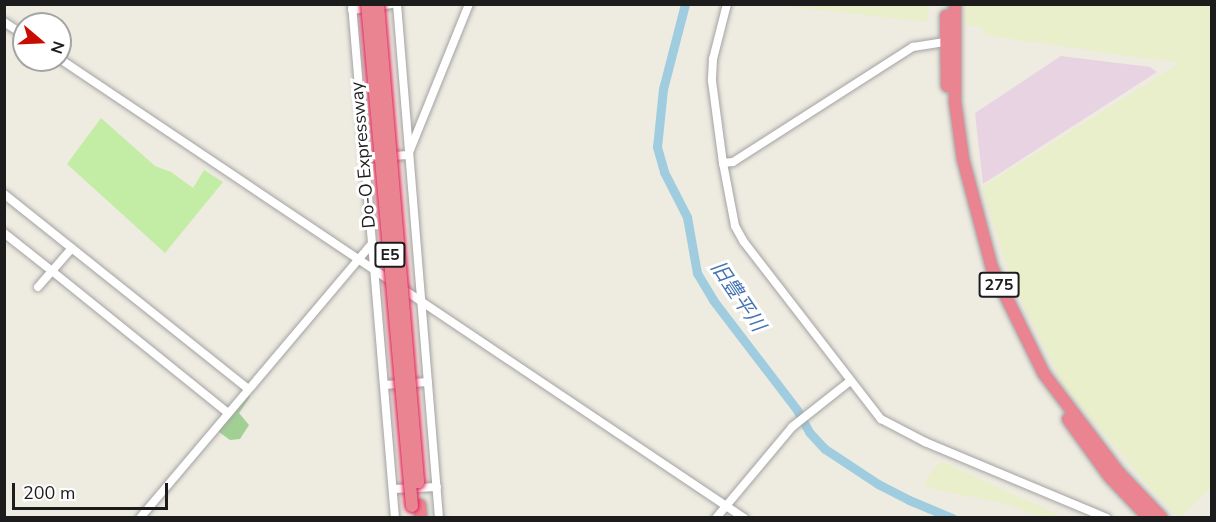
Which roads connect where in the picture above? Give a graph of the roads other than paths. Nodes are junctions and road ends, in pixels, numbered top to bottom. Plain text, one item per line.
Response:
1 (368, 4) edge
2 (378, 4) edge
3 (392, 4) edge
4 (397, 4) edge
5 (469, 4) edge
6 (728, 4) edge
7 (947, 4) edge
8 (955, 4) edge
9 (352, 7) edge
10 (945, 42) junction
11 (72, 67) edge
12 (408, 155) junction
13 (365, 158) junction
14 (723, 164) junction
15 (4, 194) edge
16 (4, 233) edge
17 (372, 243) junction
18 (72, 248) junction
19 (357, 259) junction
20 (375, 270) junction
21 (52, 271) junction
22 (38, 287) dead end
23 (422, 302) junction
24 (850, 381) junction
25 (428, 382) junction
26 (384, 385) junction
27 (248, 389) junction
28 (228, 413) junction
29 (437, 487) junction
30 (393, 489) junction
31 (726, 505) junction
32 (417, 512) edge
33 (140, 518) edge
34 (395, 518) edge
35 (439, 518) edge
36 (716, 518) edge
37 (744, 518) edge
38 (1107, 518) edge
39 (1149, 518) edge
40 (1162, 518) edge

1 - 32 highway, Do-O Expressway / E5, bridge
2 - 32 highway, Do-O Expressway / E5, bridge
3 - 9 street
4 - 12 street
5 - 12 street
6 - 14 street
7 - 10 highway, 275
8 - 40 highway, 275
9 - 13 street
10 - 14 street
10 - 39 highway, 275
11 - 19 street
12 - 13 street
12 - 23 street
13 - 17 street
14 - 24 street
15 - 18 street
16 - 21 street
17 - 19 street
17 - 20 street
18 - 21 street
18 - 27 street
19 - 20 street
19 - 27 street
20 - 23 street
20 - 26 street
21 - 22 street
21 - 28 street
23 - 25 street
23 - 31 street
24 - 31 street
24 - 38 street
25 - 26 street
25 - 29 street
26 - 30 street
27 - 28 street
28 - 33 street
29 - 30 street
29 - 35 street
30 - 34 street
31 - 36 street
31 - 37 street

